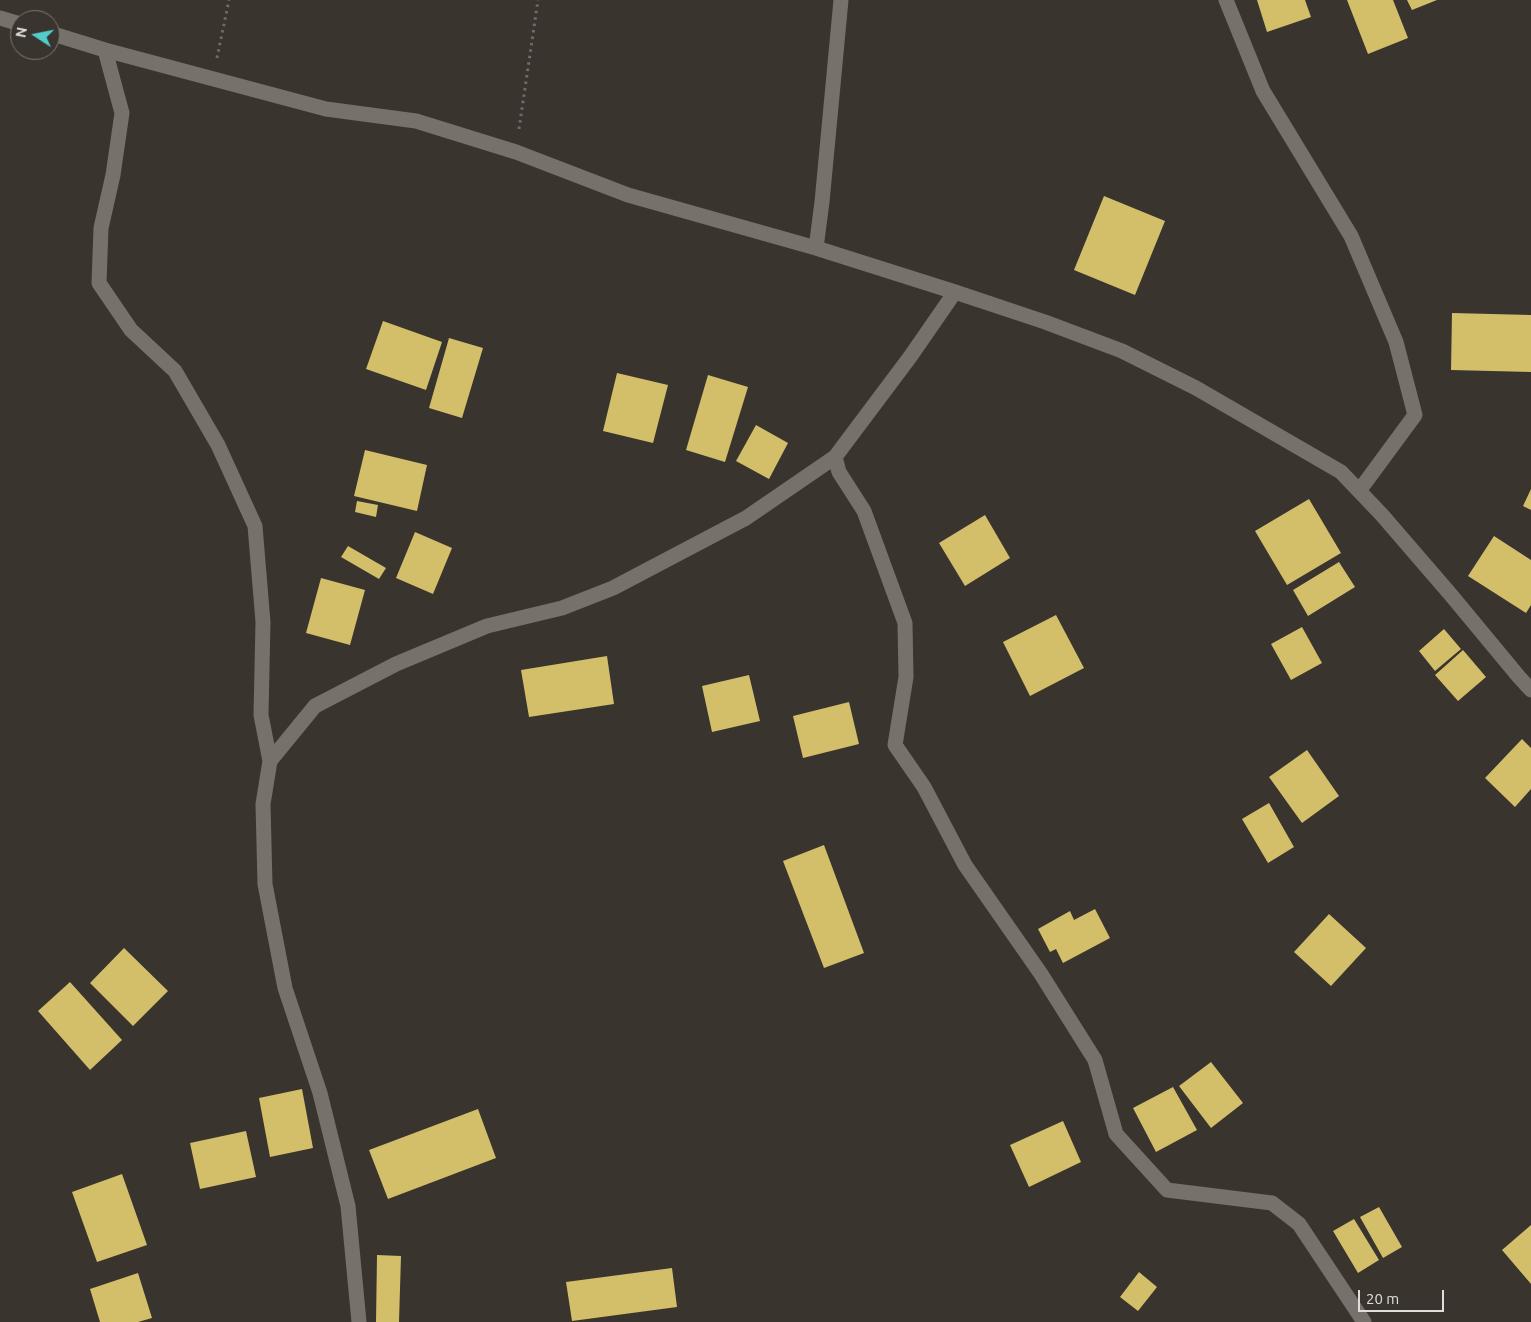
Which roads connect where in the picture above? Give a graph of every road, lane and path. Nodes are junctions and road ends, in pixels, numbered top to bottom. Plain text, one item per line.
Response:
1 (229, 0) edge
2 (538, 0) edge
3 (841, 0) edge
4 (1226, 0) edge
5 (60, 36) edge
6 (105, 50) junction
7 (213, 79) junction
8 (516, 152) junction
9 (816, 248) junction
10 (955, 292) junction
11 (835, 457) junction
12 (1359, 491) junction
13 (1531, 690) edge
14 (270, 761) junction
15 (360, 1322) edge
16 (1364, 1322) edge

1 - 7 path
2 - 8 path
3 - 9 street
4 - 12 street
5 - 6 street
6 - 7 street
6 - 14 street
7 - 8 street
8 - 9 street
9 - 10 street
10 - 11 street
10 - 12 street
11 - 14 street
11 - 16 street
12 - 13 street
14 - 15 street

